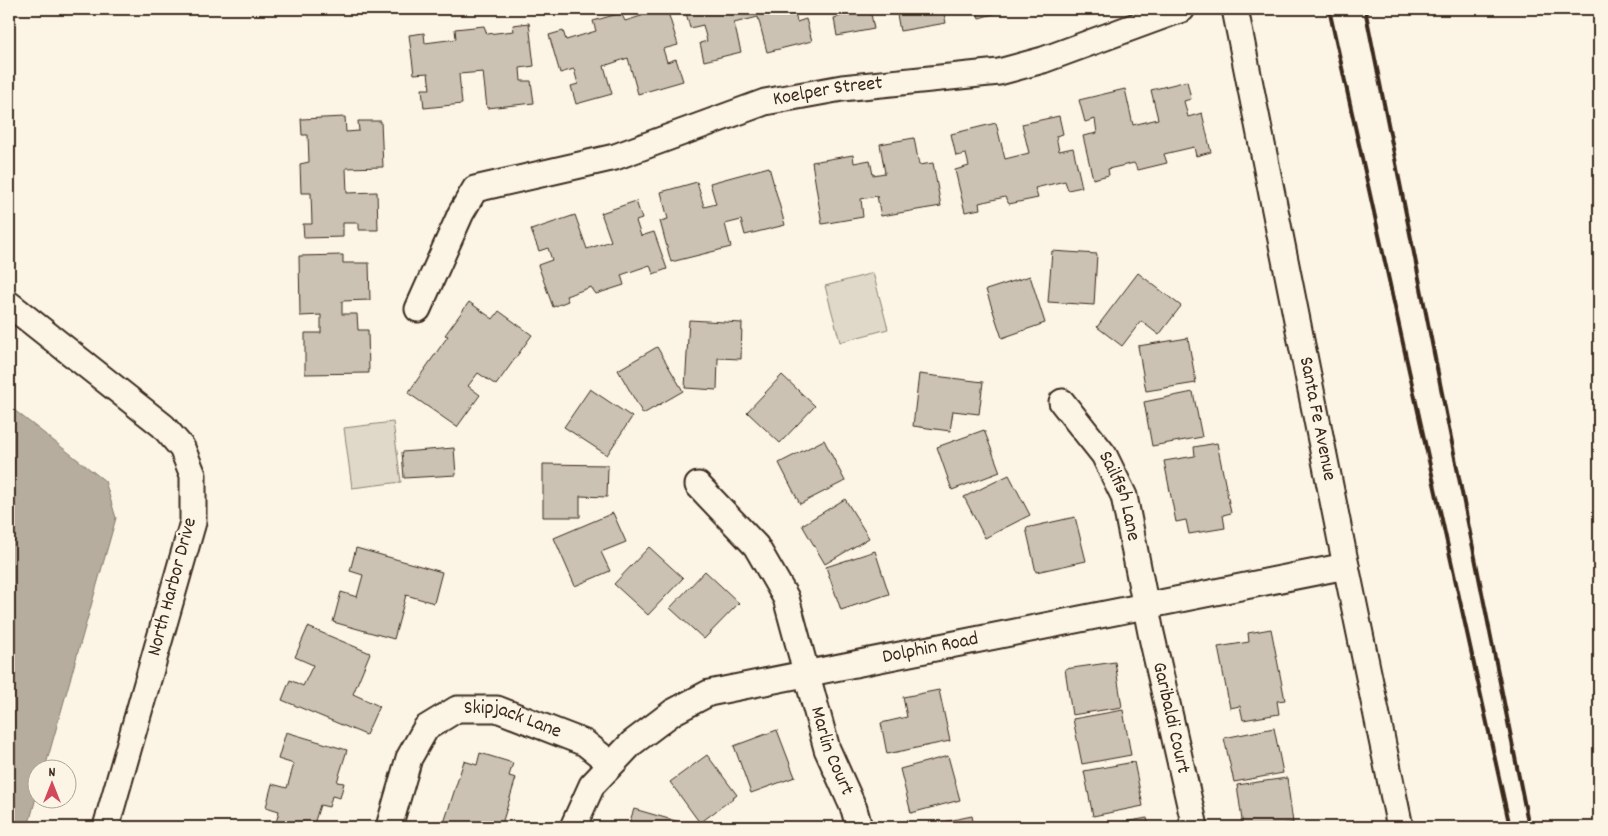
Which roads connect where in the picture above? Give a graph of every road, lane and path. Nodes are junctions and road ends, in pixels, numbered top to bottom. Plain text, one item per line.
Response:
1 (1182, 9) edge
2 (1235, 9) edge
3 (9, 304) edge
4 (418, 309) dead end
5 (1062, 402) dead end
6 (698, 485) dead end
7 (1346, 566) junction
8 (1146, 607) junction
9 (806, 673) junction
10 (611, 764) junction
11 (106, 827) edge
12 (389, 827) edge
13 (573, 827) edge
14 (859, 827) edge
15 (1195, 827) edge
16 (1400, 827) edge

1 - 4 street, Koelper Street
2 - 7 street, Santa Fe Avenue
3 - 11 street, North Harbor Drive
5 - 8 street, Sailfish Lane
6 - 9 street
7 - 8 street, Dolphin Road
7 - 16 street, Santa Fe Avenue
8 - 9 street, Dolphin Road
8 - 15 street, Garibaldi Court
9 - 10 street, Dolphin Road
9 - 14 street, Marlin Court
10 - 12 street, Skipjack Lane
10 - 13 street, Dolphin Road

